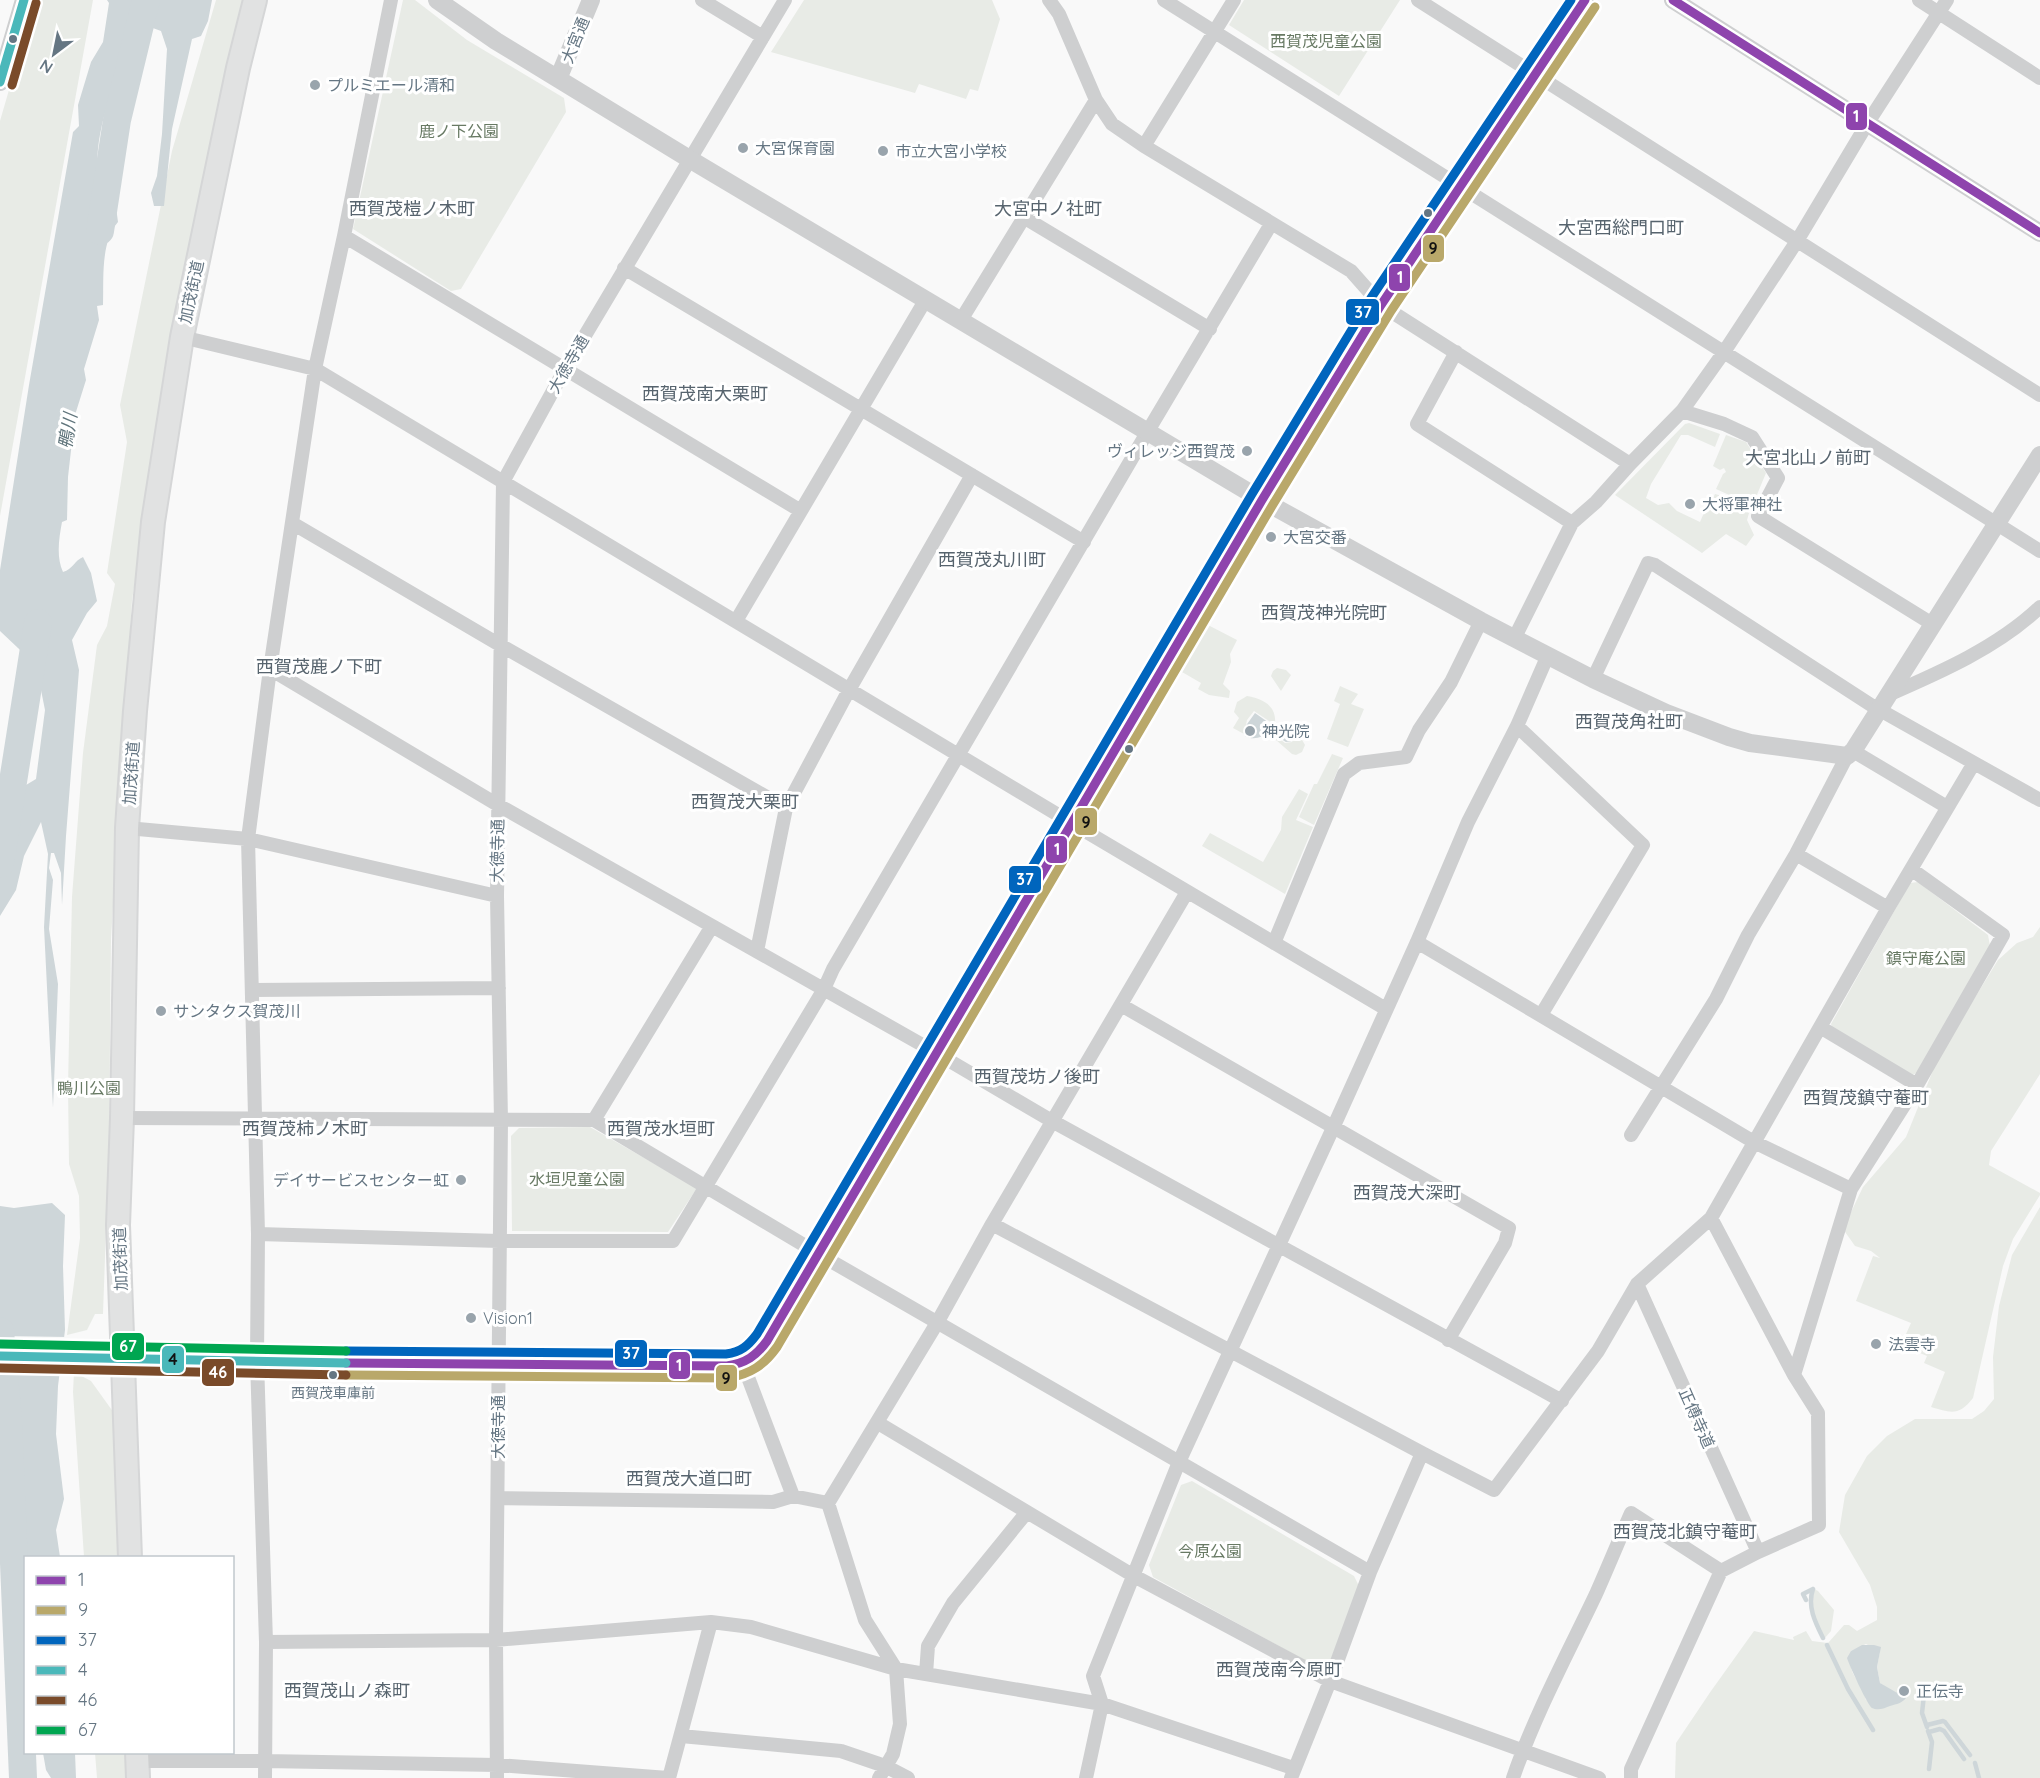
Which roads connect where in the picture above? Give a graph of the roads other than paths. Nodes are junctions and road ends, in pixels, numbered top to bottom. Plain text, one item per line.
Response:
1 (24, 0) edge
2 (255, 0) edge
3 (391, 0) edge
4 (437, 0) edge
5 (591, 0) edge
6 (702, 0) edge
7 (785, 0) edge
8 (1049, 0) edge
9 (1164, 0) edge
10 (1234, 0) edge
11 (1418, 0) edge
12 (1585, 0) edge
13 (1673, 0) edge
14 (1918, 0) edge
15 (1947, 0) edge
16 (1939, 13) junction
17 (1215, 32) junction
18 (763, 38) junction
19 (1534, 74) junction
20 (2040, 78) edge
21 (558, 80) junction
22 (0, 82) edge
23 (1096, 100) junction
24 (1867, 124) junction
25 (1144, 146) junction
26 (691, 160) junction
27 (1461, 186) junction
28 (1025, 218) junction
29 (1271, 224) junction
30 (2040, 233) edge
31 (344, 236) junction
32 (1797, 241) junction
33 (624, 268) junction
34 (926, 299) junction
35 (1381, 305) junction
36 (961, 320) junction
37 (1210, 329) junction
38 (182, 337) junction
39 (1456, 352) junction
40 (1724, 352) junction
41 (315, 369) junction
42 (565, 369) junction
43 (2040, 395) edge
44 (861, 409) junction
45 (1682, 411) junction
46 (1148, 431) junction
47 (2040, 455) edge
48 (1630, 464) junction
49 (972, 476) junction
50 (503, 482) junction
51 (1262, 500) junction
52 (801, 512) junction
53 (292, 523) junction
54 (1572, 523) junction
55 (1997, 524) junction
56 (1084, 542) junction
57 (2040, 550) edge
58 (2040, 606) edge
59 (735, 621) junction
60 (1481, 621) junction
61 (1934, 625) junction
62 (1514, 639) junction
63 (500, 645) junction
64 (1548, 655) junction
65 (270, 669) junction
66 (1593, 679) junction
67 (849, 690) junction
68 (1883, 702) junction
69 (1517, 726) junction
70 (1850, 754) junction
71 (959, 756) junction
72 (1974, 763) junction
73 (2040, 800) edge
74 (498, 805) junction
75 (1947, 807) junction
76 (786, 808) junction
77 (1072, 823) junction
78 (127, 828) junction
79 (248, 839) junction
80 (1796, 854) junction
81 (1911, 869) junction
82 (1187, 891) junction
83 (497, 896) junction
84 (1888, 908) junction
85 (712, 926) junction
86 (1417, 942) junction
87 (1274, 943) junction
88 (757, 951) junction
89 (499, 988) junction
90 (824, 989) junction
91 (252, 990) junction
92 (1121, 1005) junction
93 (1386, 1009) junction
94 (1541, 1015) junction
95 (1820, 1027) junction
96 (936, 1053) junction
97 (1917, 1085) junction
98 (1661, 1087) junction
99 (122, 1118) junction
100 (254, 1120) junction
101 (594, 1120) junction
102 (501, 1121) junction
103 (1053, 1121) junction
104 (1333, 1128) junction
105 (1631, 1135) dead end
106 (1754, 1142) junction
107 (705, 1186) junction
108 (1851, 1189) junction
109 (1711, 1218) junction
110 (992, 1224) junction
111 (258, 1234) junction
112 (499, 1241) junction
113 (1280, 1246) junction
114 (819, 1253) junction
115 (1637, 1284) junction
116 (937, 1323) junction
117 (1448, 1340) junction
118 (1232, 1352) junction
119 (0, 1356) edge
120 (123, 1358) junction
121 (257, 1361) junction
122 (499, 1363) junction
123 (743, 1364) junction
124 (1794, 1375) junction
125 (1562, 1401) junction
126 (878, 1423) junction
127 (1422, 1453) junction
128 (1179, 1462) junction
129 (793, 1496) junction
130 (498, 1498) junction
131 (828, 1503) junction
132 (1027, 1512) junction
133 (1758, 1552) junction
134 (130, 1556) edge
135 (1721, 1571) junction
136 (1370, 1572) junction
137 (1134, 1576) junction
138 (711, 1622) junction
139 (496, 1640) junction
140 (266, 1641) junction
141 (897, 1669) junction
142 (926, 1674) junction
143 (1330, 1681) junction
144 (1102, 1704) junction
145 (681, 1736) junction
146 (1522, 1752) junction
147 (264, 1761) junction
148 (138, 1764) edge
149 (497, 1771) edge
150 (882, 1772) edge
151 (1292, 1773) edge
152 (264, 1778) edge
153 (668, 1778) edge
154 (908, 1778) edge
155 (1086, 1778) edge
156 (1513, 1778) edge
157 (1599, 1778) edge
158 (1631, 1778) edge

1 - 22 street
2 - 38 main road, 加茂街道
3 - 31 street
4 - 21 street
5 - 21 street, 大宮通
6 - 18 street
7 - 18 street, 大徳寺通
8 - 23 street
9 - 17 street
10 - 17 street
11 - 19 street
12 - 19 street
13 - 24 street
14 - 16 street
15 - 16 street
16 - 20 street
16 - 24 street
17 - 25 street
17 - 27 street
18 - 26 street, 大徳寺通
19 - 27 street
19 - 32 street
21 - 26 street
23 - 25 street
23 - 28 street
24 - 30 street
24 - 32 street
25 - 29 street
26 - 33 street, 大徳寺通
26 - 34 street
27 - 35 street
27 - 40 street
28 - 36 street
28 - 37 street
29 - 35 street
29 - 37 street
31 - 41 street
31 - 42 street
32 - 40 street
32 - 43 street
33 - 42 street, 大徳寺通
33 - 44 street
34 - 36 street
34 - 44 street
35 - 39 street
35 - 51 street
36 - 46 street
37 - 46 street
38 - 41 street
38 - 78 main road, 加茂街道
39 - 48 street
39 - 54 street
40 - 45 street
40 - 55 street
41 - 50 street
41 - 53 street
42 - 50 street, 大徳寺通
42 - 52 street
44 - 49 street
44 - 52 street
45 - 48 street
45 - 61 street
46 - 51 street
46 - 56 street
47 - 55 street
48 - 54 street
49 - 56 street
49 - 67 street
50 - 59 street
50 - 63 street, 大徳寺通
51 - 60 street
51 - 77 street
52 - 59 street
53 - 63 street
53 - 65 street
54 - 62 street
55 - 57 street
55 - 61 street
56 - 71 street
58 - 68 street
59 - 67 street
60 - 62 street
60 - 87 street
61 - 68 street
62 - 64 street
63 - 74 street, 大徳寺通
63 - 76 street
64 - 66 street
64 - 69 street
65 - 74 street
65 - 79 street
66 - 68 street
66 - 70 street
67 - 71 street
67 - 76 street
68 - 70 street
68 - 72 street
69 - 86 street
69 - 94 street
70 - 75 street
70 - 80 street
71 - 77 street
71 - 90 street
72 - 73 street
72 - 75 street
74 - 83 street, 大徳寺通
74 - 85 street
75 - 81 street
76 - 88 street
77 - 82 street
77 - 96 street
78 - 79 street
78 - 99 main road, 加茂街道
79 - 83 street
79 - 91 street
80 - 84 street
80 - 98 street
81 - 84 street
81 - 97 street
82 - 87 street
82 - 92 street
83 - 89 street, 大徳寺通
84 - 95 street
85 - 88 street
85 - 101 street
86 - 93 street
86 - 94 street
87 - 93 street
88 - 90 street
89 - 91 street
89 - 102 street, 大徳寺通
90 - 96 street
90 - 107 street
91 - 100 street
92 - 103 street
92 - 104 street
93 - 104 street
94 - 98 street
95 - 97 street
95 - 106 street
96 - 103 street
96 - 114 street
97 - 108 street
98 - 105 street
98 - 106 street
99 - 100 street
99 - 120 main road, 加茂街道
100 - 102 street
100 - 111 street
101 - 102 street
101 - 107 street
102 - 112 street, 大徳寺通
103 - 110 street
103 - 113 street
104 - 113 street
104 - 117 street
106 - 108 street
106 - 109 street
107 - 112 street
107 - 114 street
108 - 124 street
109 - 115 street
109 - 124 street
110 - 116 street
110 - 118 street
111 - 112 street
111 - 121 street
112 - 122 street, 大徳寺通
113 - 117 street
113 - 118 street
114 - 116 street
114 - 123 street
115 - 125 street
115 - 133 street, 正傅寺道
116 - 126 street
116 - 128 street
117 - 125 street
118 - 127 street
118 - 128 street
119 - 120 street
120 - 121 street
120 - 134 main road, 加茂街道
121 - 122 street
121 - 140 street
122 - 123 street
122 - 130 street, 大徳寺通
123 - 129 street
124 - 133 street
125 - 127 street
126 - 131 street
126 - 132 street
127 - 136 street
128 - 136 street
128 - 137 street
129 - 130 street
129 - 131 street
130 - 139 street, 大徳寺通
131 - 141 street
132 - 137 street
132 - 142 street
133 - 135 street
135 - 146 street
135 - 158 street
136 - 143 street
137 - 143 street
137 - 144 street
138 - 139 street
138 - 141 street
138 - 145 street
139 - 140 street
139 - 149 street, 大徳寺通
140 - 147 street
141 - 142 street
141 - 150 street
142 - 144 street
143 - 146 street
143 - 151 street
144 - 151 street
144 - 155 street
145 - 150 street
145 - 153 street
146 - 156 street
146 - 157 street
147 - 148 street
147 - 149 street
147 - 152 street
149 - 153 street
150 - 154 street

